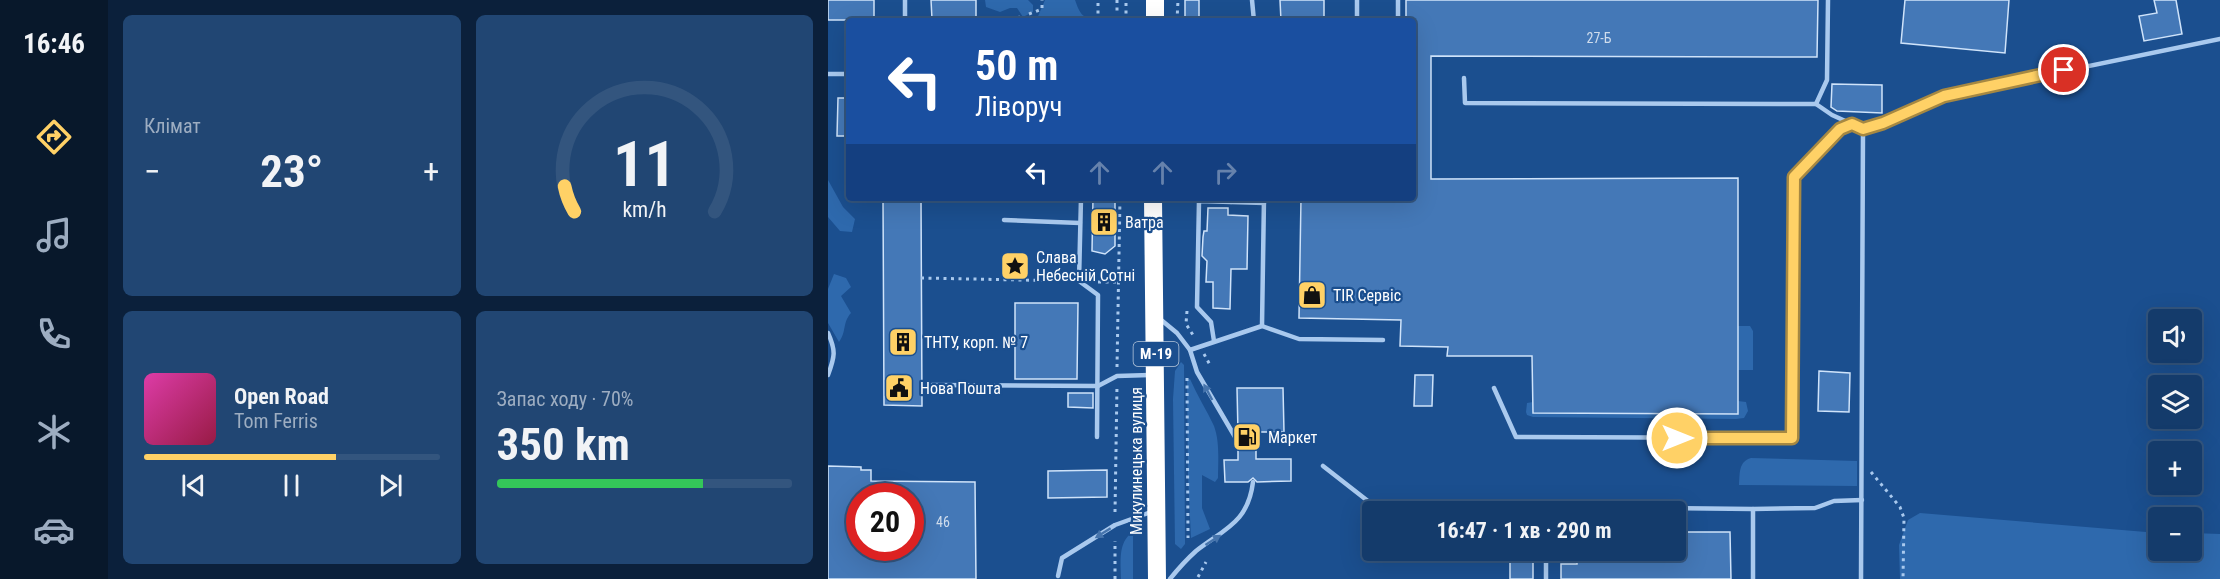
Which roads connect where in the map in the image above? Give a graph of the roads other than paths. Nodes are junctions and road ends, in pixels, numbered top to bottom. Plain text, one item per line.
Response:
1 (905, 0) edge
2 (1155, 0) edge
3 (1252, 0) edge
4 (1357, 0) edge
5 (1398, 0) edge
6 (1828, 0) edge
7 (905, 18) edge
8 (1155, 18) edge
9 (1254, 18) edge
10 (1357, 18) edge
11 (1398, 18) edge
12 (2220, 39) edge
13 (828, 74) edge
14 (846, 74) edge
15 (1464, 78) dead end
16 (1816, 104) junction
17 (1852, 124) junction
18 (1863, 129) junction
19 (1081, 201) edge
20 (1153, 201) edge
21 (1199, 201) edge
22 (1264, 201) edge
23 (1004, 220) dead end
24 (1080, 223) junction
25 (1156, 315) junction
26 (1262, 326) junction
27 (828, 333) edge
28 (1383, 340) dead end
29 (1214, 341) junction
30 (1190, 350) junction
31 (828, 375) edge
32 (1155, 375) junction
33 (932, 385) dead end
34 (1098, 386) junction
35 (1494, 388) dead end
36 (1097, 437) dead end
37 (1238, 442) dead end
38 (1323, 466) dead end
39 (1253, 482) dead end
40 (1862, 500) junction
41 (1368, 501) edge
42 (1686, 509) edge
43 (1754, 509) junction
44 (1156, 510) junction
45 (1546, 561) edge
46 (1058, 576) dead end
47 (1157, 579) edge
48 (1170, 579) edge
49 (1546, 579) edge
50 (1754, 579) edge
51 (1861, 579) edge

1 - 7 lane
2 - 8 highway
3 - 9 lane
4 - 10 lane
5 - 11 lane
6 - 16 lane
12 - 18 lane
13 - 14 lane
15 - 16 lane
16 - 17 lane
17 - 18 lane
17 - 35 lane
18 - 40 lane
19 - 24 lane
20 - 25 highway, Микулинецька вулиця / М-19
21 - 29 lane
22 - 26 lane
23 - 24 lane
24 - 34 lane
25 - 30 lane
25 - 32 highway, Микулинецька вулиця / М-19
26 - 28 lane
26 - 29 lane
27 - 31 lane
29 - 30 lane
37 -> 30 lane
32 - 34 lane
32 - 44 highway, Микулинецька вулиця / М-19
33 - 34 lane
34 - 36 lane
38 - 41 lane
48 -> 39 lane
40 - 43 lane
40 - 51 lane
42 - 43 lane
43 - 50 lane
44 -> 46 lane
44 - 47 highway, Микулинецька вулиця / М-19
45 - 49 lane

